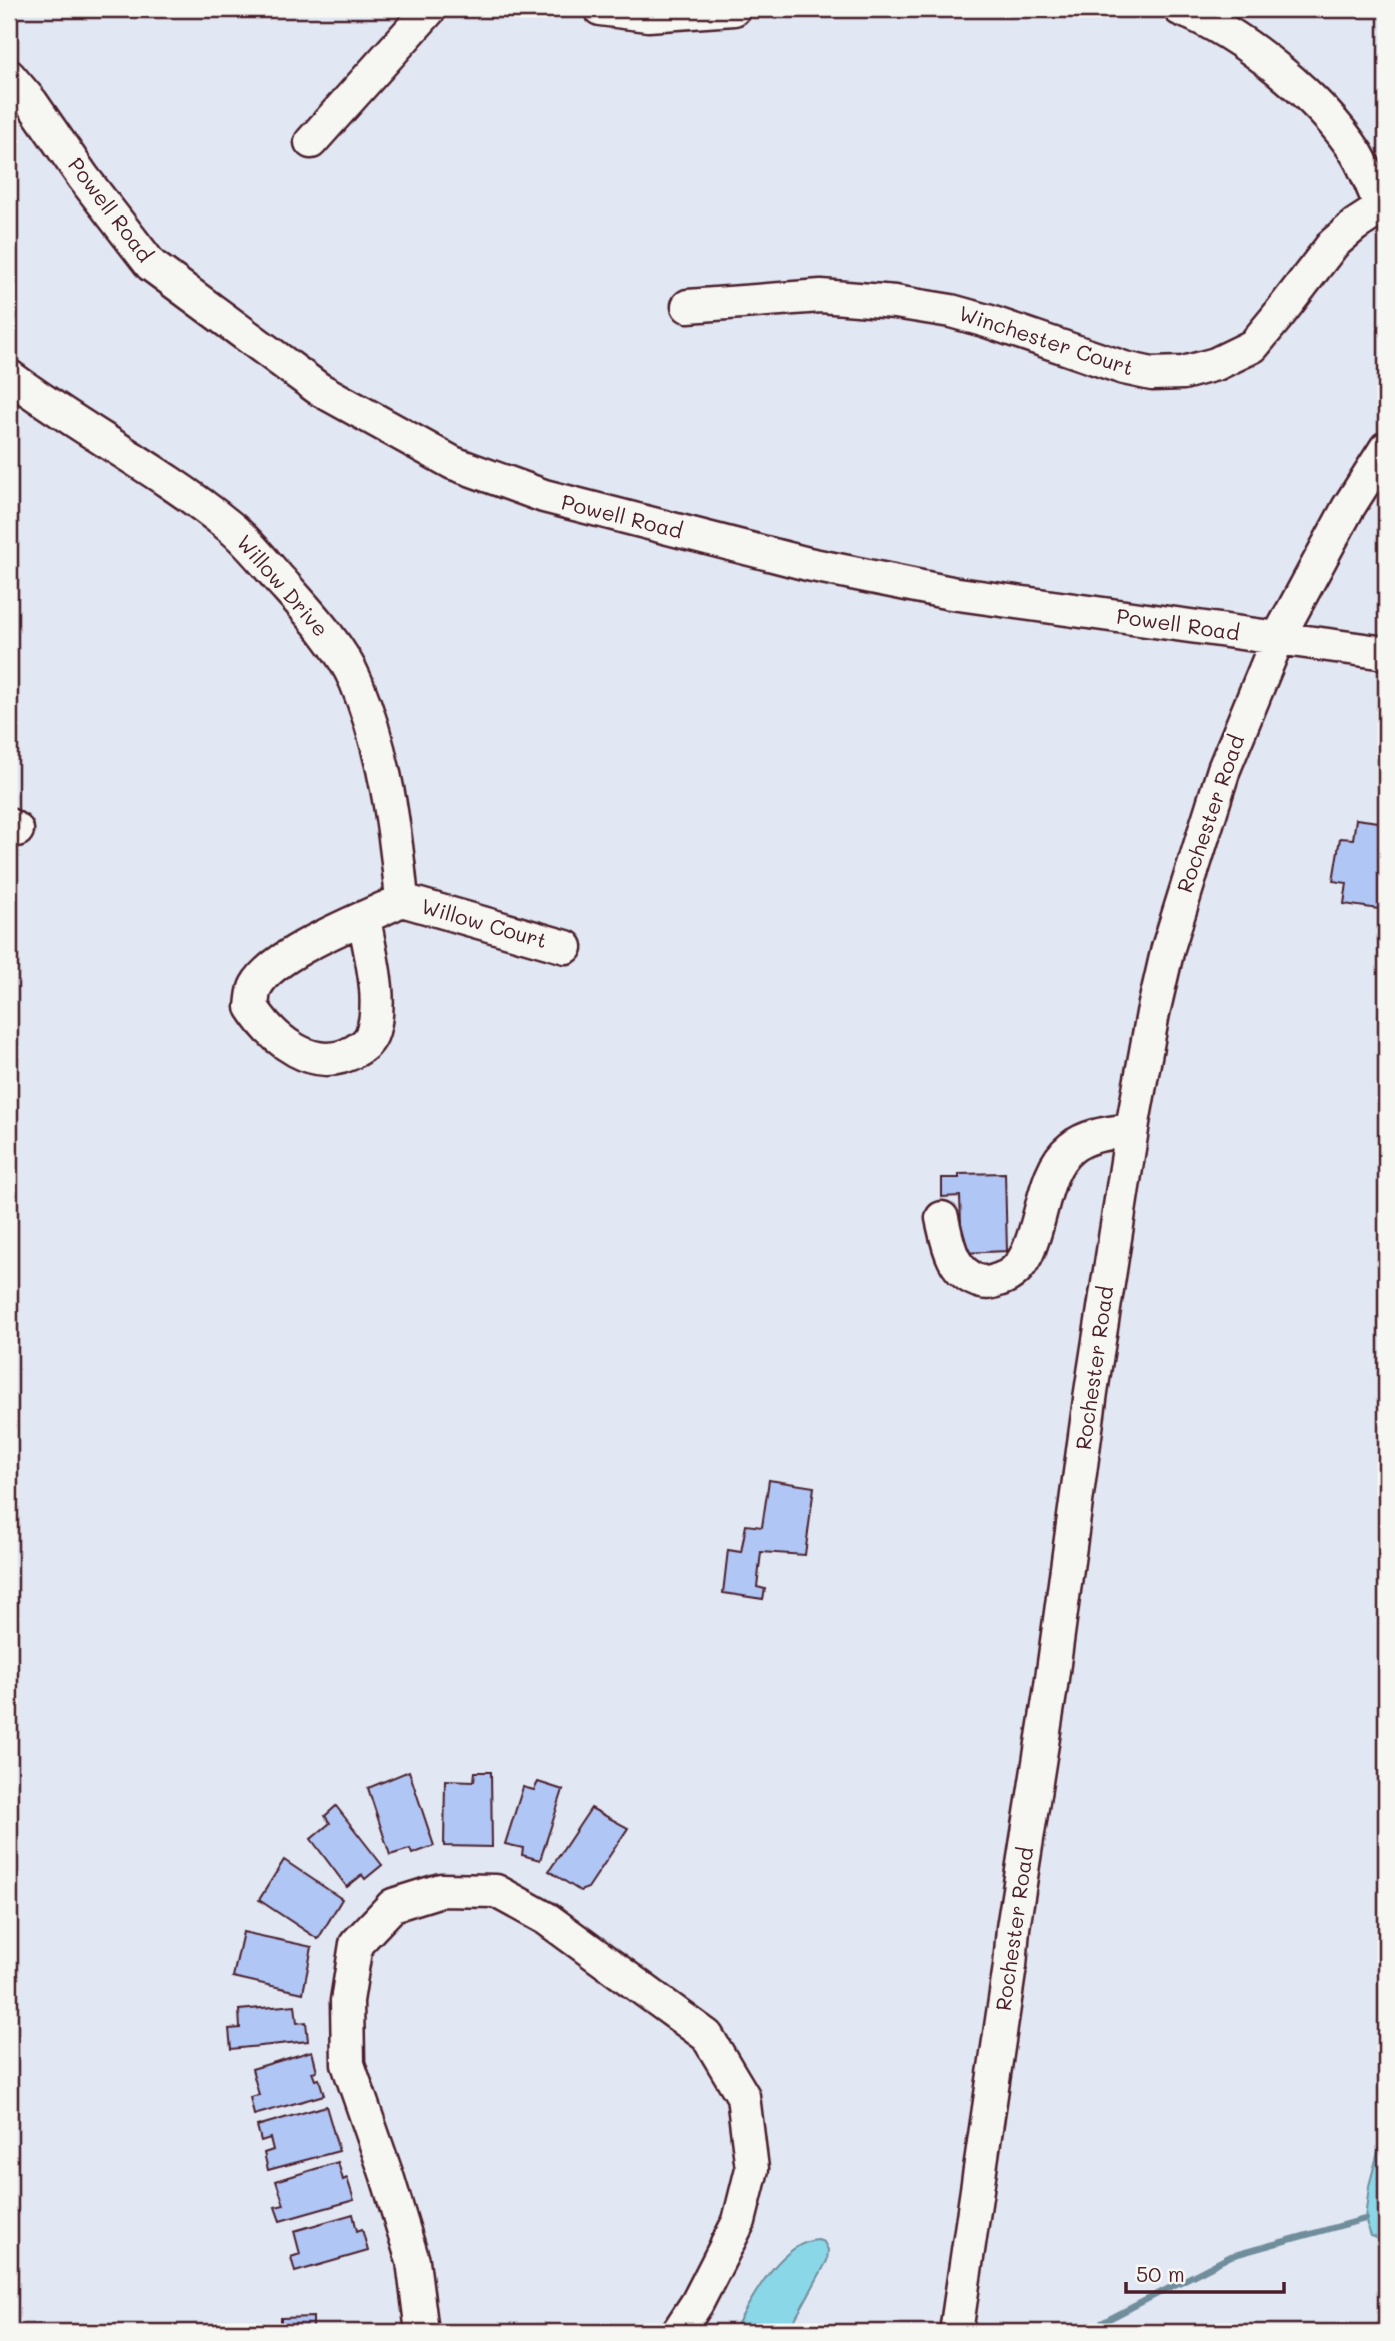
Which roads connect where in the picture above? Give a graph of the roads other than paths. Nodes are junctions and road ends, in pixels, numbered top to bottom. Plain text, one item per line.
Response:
1 (430, 9) edge
2 (600, 9) edge
3 (734, 9) edge
4 (1180, 9) edge
5 (9, 76) edge
6 (312, 142) dead end
7 (1383, 211) edge
8 (688, 306) dead end
9 (9, 376) edge
10 (1386, 448) edge
11 (1278, 638) junction
12 (1386, 653) edge
13 (402, 900) junction
14 (364, 918) junction
15 (566, 947) dead end
16 (1132, 1130) junction
17 (942, 1218) dead end
18 (422, 2332) edge
19 (678, 2332) edge
20 (956, 2332) edge

1 - 6 street
2 - 3 street
4 - 7 street
5 - 11 street, Powell Road
7 - 8 street, Winchester Court
9 - 13 street, Willow Drive
10 - 11 street, Rochester Road
11 - 12 street, Powell Road
11 - 16 street, Rochester Road
13 - 14 street
13 - 15 street, Willow Court
14 - 14 street
16 - 17 street
16 - 20 street, Rochester Road
18 - 19 street

